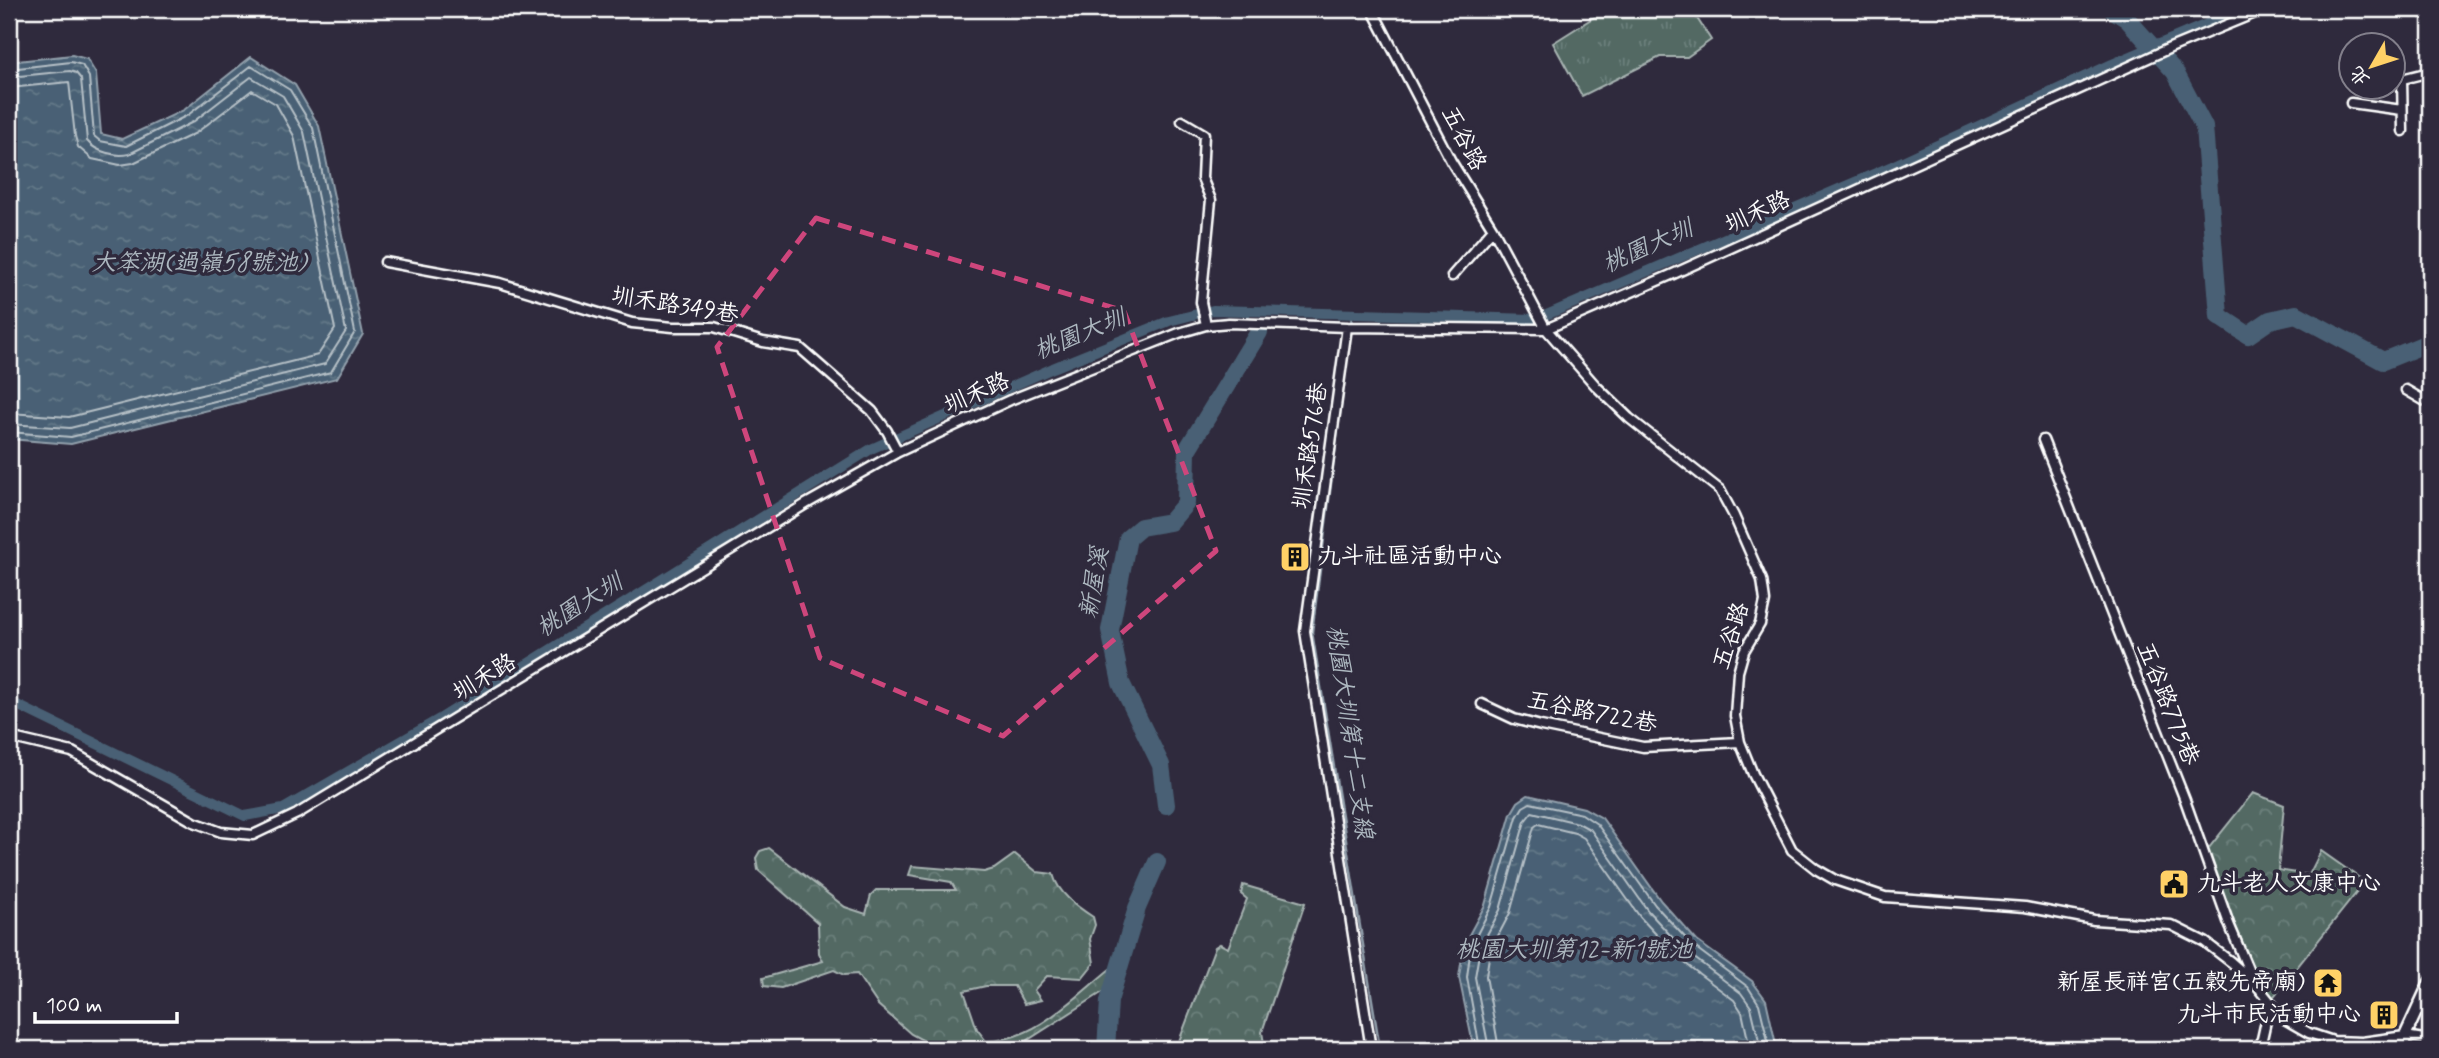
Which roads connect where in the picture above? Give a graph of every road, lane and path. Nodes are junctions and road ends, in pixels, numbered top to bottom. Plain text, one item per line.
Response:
1 (1373, 9) edge
2 (2265, 9) edge
3 (2430, 72) edge
4 (2408, 76) edge
5 (2401, 102) edge
6 (2351, 103) dead end
7 (2402, 110) junction
8 (1182, 121) dead end
9 (2403, 131) dead end
10 (1493, 229) junction
11 (386, 262) dead end
12 (1452, 276) dead end
13 (1205, 323) junction
14 (1347, 327) junction
15 (1546, 329) junction
16 (2406, 390) dead end
17 (2430, 404) edge
18 (2043, 440) dead end
19 (897, 449) junction
20 (1482, 704) dead end
21 (9, 737) edge
22 (1741, 742) junction
23 (2430, 982) edge
24 (2255, 983) junction
25 (2270, 1003) junction
26 (2405, 1036) junction
27 (2430, 1040) edge
28 (1371, 1049) edge
29 (2257, 1049) edge
30 (2403, 1049) edge

1 - 10 street, 五谷路
2 - 15 street, 圳禾路
3 - 4 street
5 - 7 street
6 - 7 street
7 - 9 street
8 - 13 street
10 - 12 street
10 - 15 street, 五谷路
11 - 19 street, 圳禾路349巷
13 - 14 street, 圳禾路
13 - 19 street, 圳禾路
14 - 15 street, 圳禾路
14 - 28 street, 圳禾路576巷
15 - 22 street, 五谷路
16 - 17 street
18 - 24 street, 五谷路775巷
19 - 21 street, 圳禾路
20 - 22 street, 五谷路722巷
22 - 24 street, 五谷路
23 - 26 street
24 - 25 street, 五谷路
25 - 26 street, 五谷路
25 - 29 street
26 - 27 street, 五谷路
26 - 30 street

